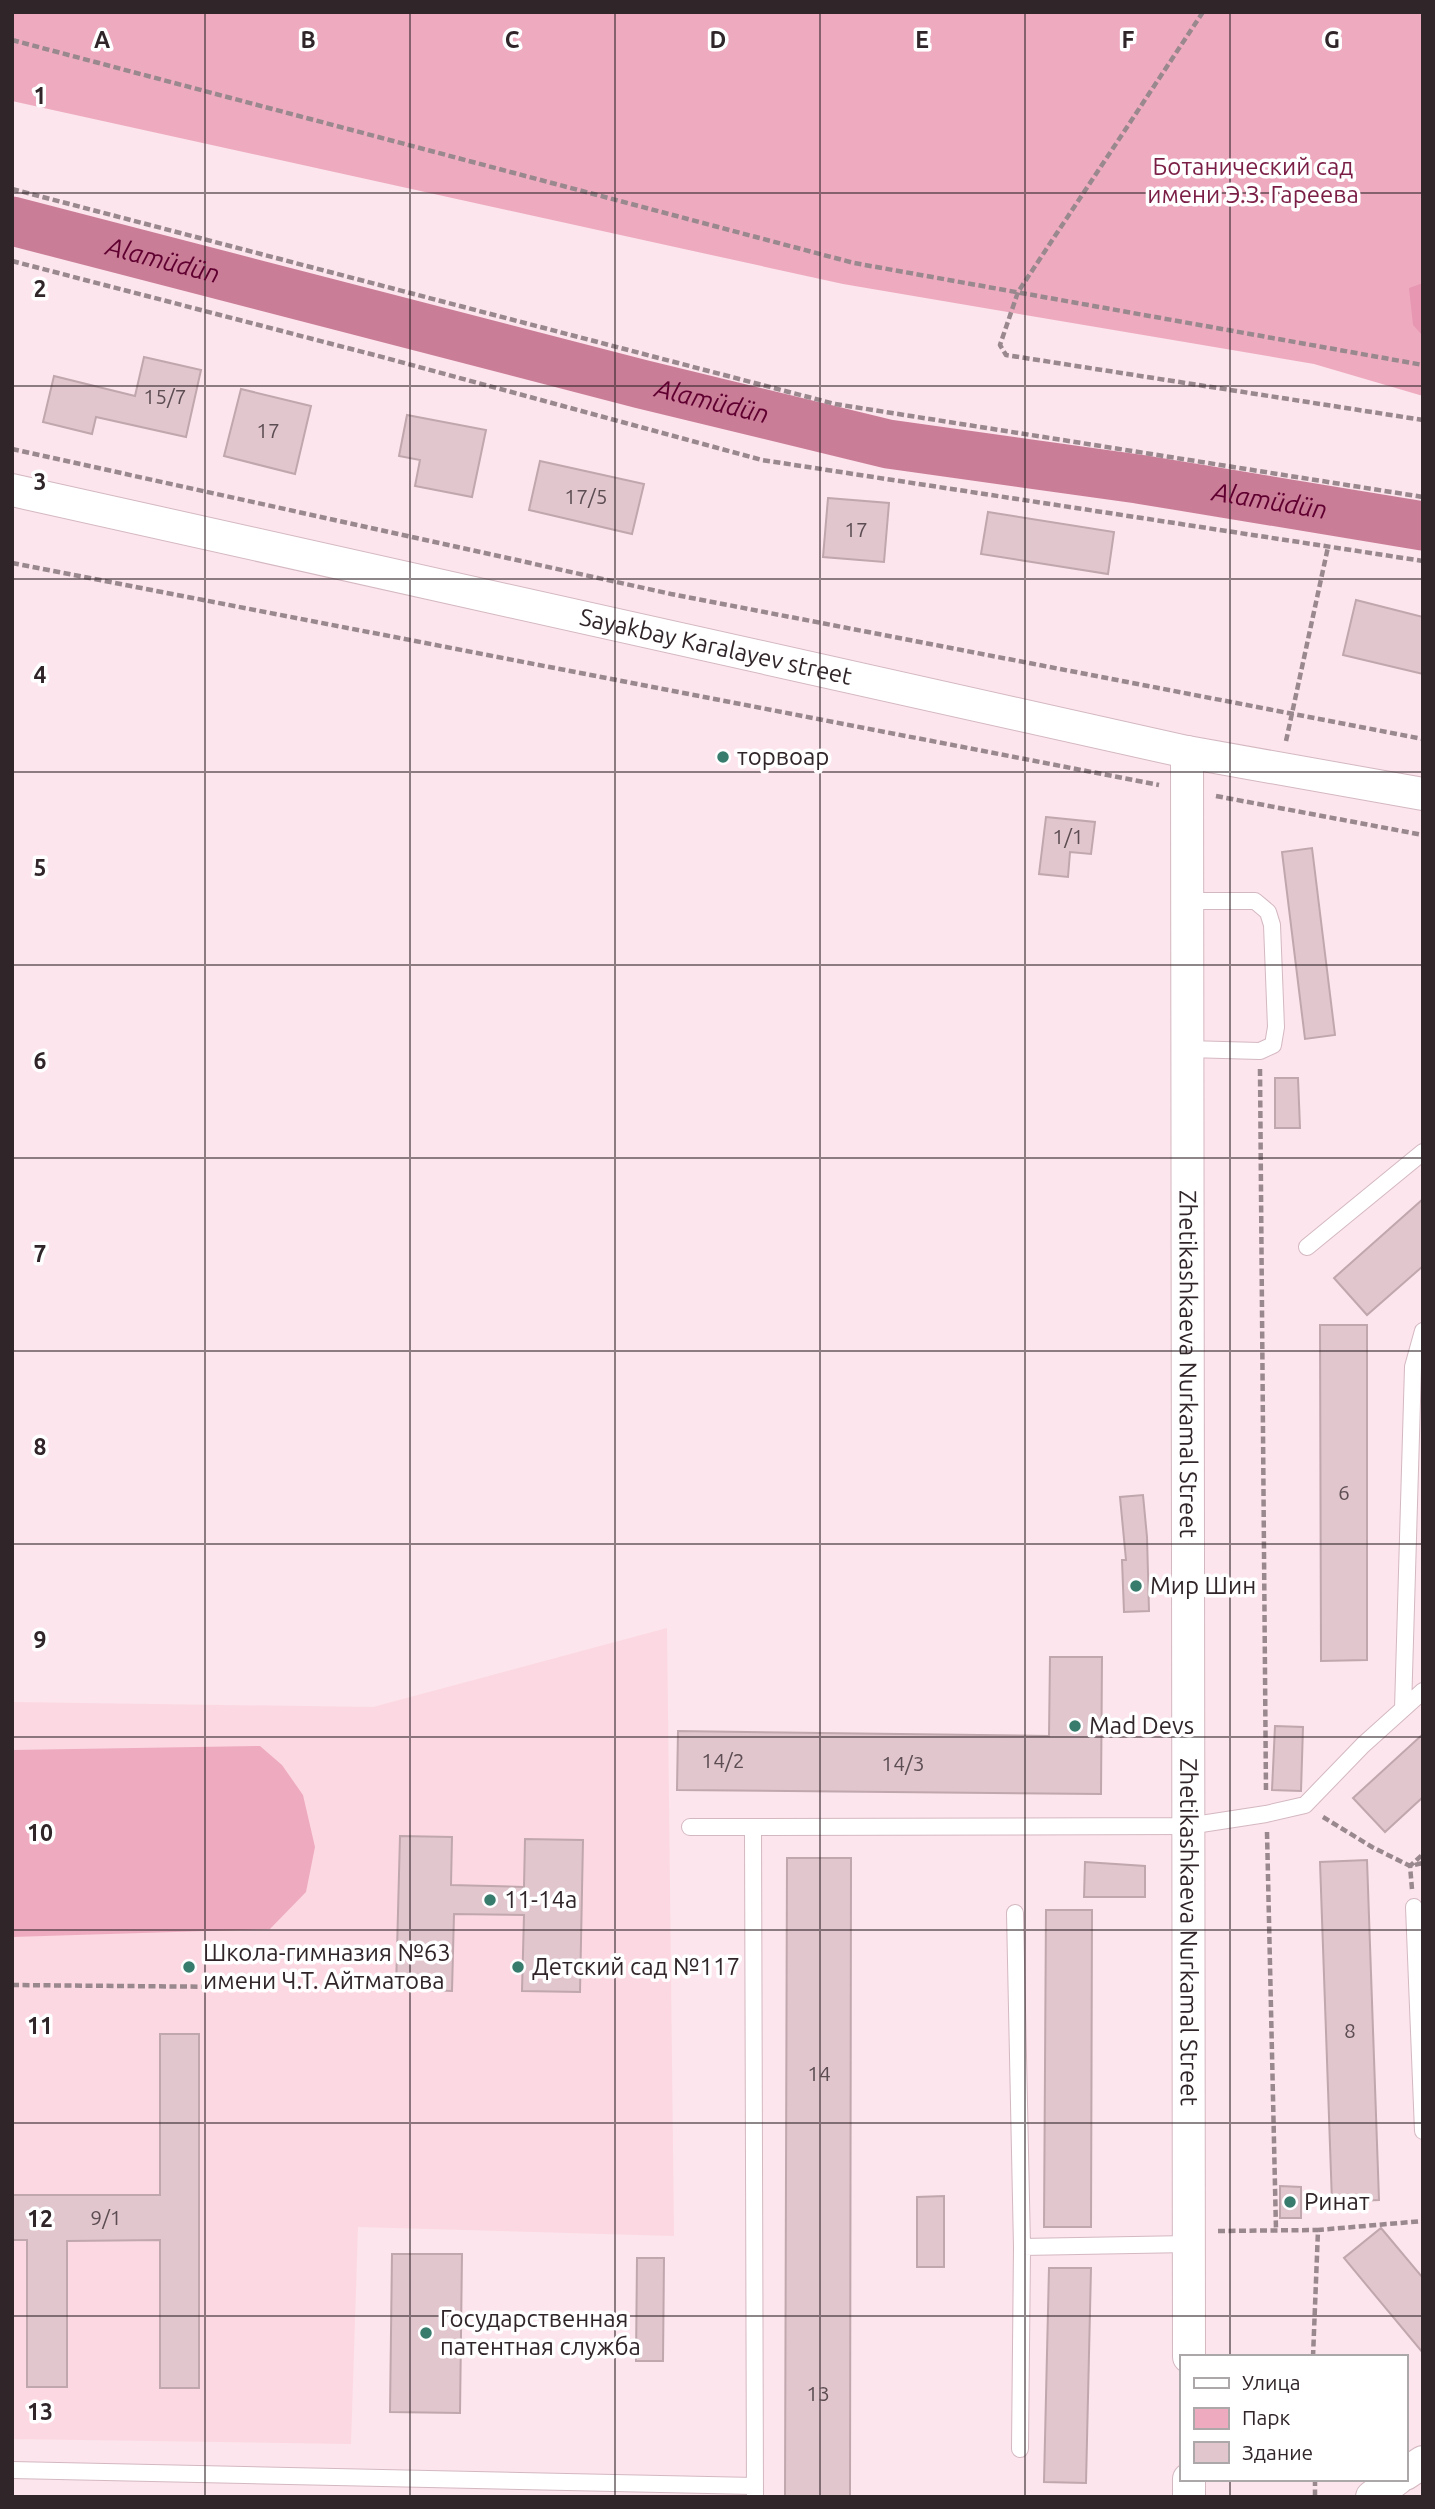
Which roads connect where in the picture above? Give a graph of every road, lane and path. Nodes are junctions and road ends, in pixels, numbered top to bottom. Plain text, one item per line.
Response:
1 (1203, 12) edge
2 (12, 40) edge
3 (12, 189) edge
4 (12, 261) edge
5 (1018, 292) junction
6 (1423, 365) edge
7 (1423, 420) edge
8 (12, 449) edge
9 (12, 490) edge
10 (1423, 497) edge
11 (1328, 547) junction
12 (1423, 561) edge
13 (12, 563) edge
14 (1293, 714) junction
15 (1423, 739) edge
16 (1186, 751) junction
17 (1280, 768) junction
18 (1187, 790) junction
19 (1423, 794) edge
20 (1271, 806) junction
21 (1423, 835) edge
22 (1187, 901) junction
23 (1187, 1049) junction
24 (1260, 1051) junction
25 (1423, 1152) edge
26 (1307, 1247) dead end
27 (1423, 1331) edge
28 (1423, 1691) edge
29 (1403, 1709) junction
30 (1305, 1805) junction
31 (1266, 1814) junction
32 (1188, 1826) junction
33 (690, 1827) dead end
34 (753, 1827) junction
35 (1423, 1854) edge
36 (1423, 1863) edge
37 (1410, 1866) junction
38 (1414, 1907) joint
39 (1016, 1913) dead end
40 (12, 1985) edge
41 (233, 1987) dead end
42 (1423, 2131) edge
43 (1423, 2221) edge
44 (1318, 2230) junction
45 (1276, 2231) junction
46 (1189, 2238) junction
47 (1022, 2247) junction
48 (1189, 2355) edge
49 (1313, 2355) edge
50 (1020, 2449) dead end
51 (1423, 2462) edge
52 (12, 2470) edge
53 (1407, 2473) edge
54 (1394, 2481) edge
55 (755, 2492) edge
56 (1372, 2497) edge

1 - 5 path
2 - 5 path
3 - 10 path
4 - 11 path
5 - 6 path
5 - 7 path
8 - 14 path
9 - 16 street, Sayakbay Karalayev street
11 - 12 path
11 - 14 path
13 - 18 path
14 - 15 path
14 - 17 path
16 - 17 street, Sayakbay Karalayev street
16 - 18 street, Zhetikashkaeva Nurkamal Street
17 - 19 street, Sayakbay Karalayev street
17 - 20 path
18 - 20 path
18 - 22 street, Zhetikashkaeva Nurkamal Street
20 - 21 path
22 - 23 street, Zhetikashkaeva Nurkamal Street
22 - 24 lane
23 - 24 lane
23 - 32 street, Zhetikashkaeva Nurkamal Street
24 - 31 path
25 - 26 lane
27 - 29 lane
28 - 29 lane
29 - 30 lane
30 - 31 lane
30 - 37 path
31 - 32 lane
31 - 45 path
32 - 34 lane
32 - 46 street, Zhetikashkaeva Nurkamal Street
33 - 34 lane
34 - 55 lane
35 - 37 path
36 - 37 path
37 - 38 path
38 - 42 lane
39 - 47 lane
40 - 41 path
43 - 44 path
44 - 45 path
44 - 49 path
45 - 46 path
46 - 47 lane
46 - 48 street, Zhetikashkaeva Nurkamal Street
47 - 50 lane
51 - 53 street
52 - 55 lane
54 - 56 street

